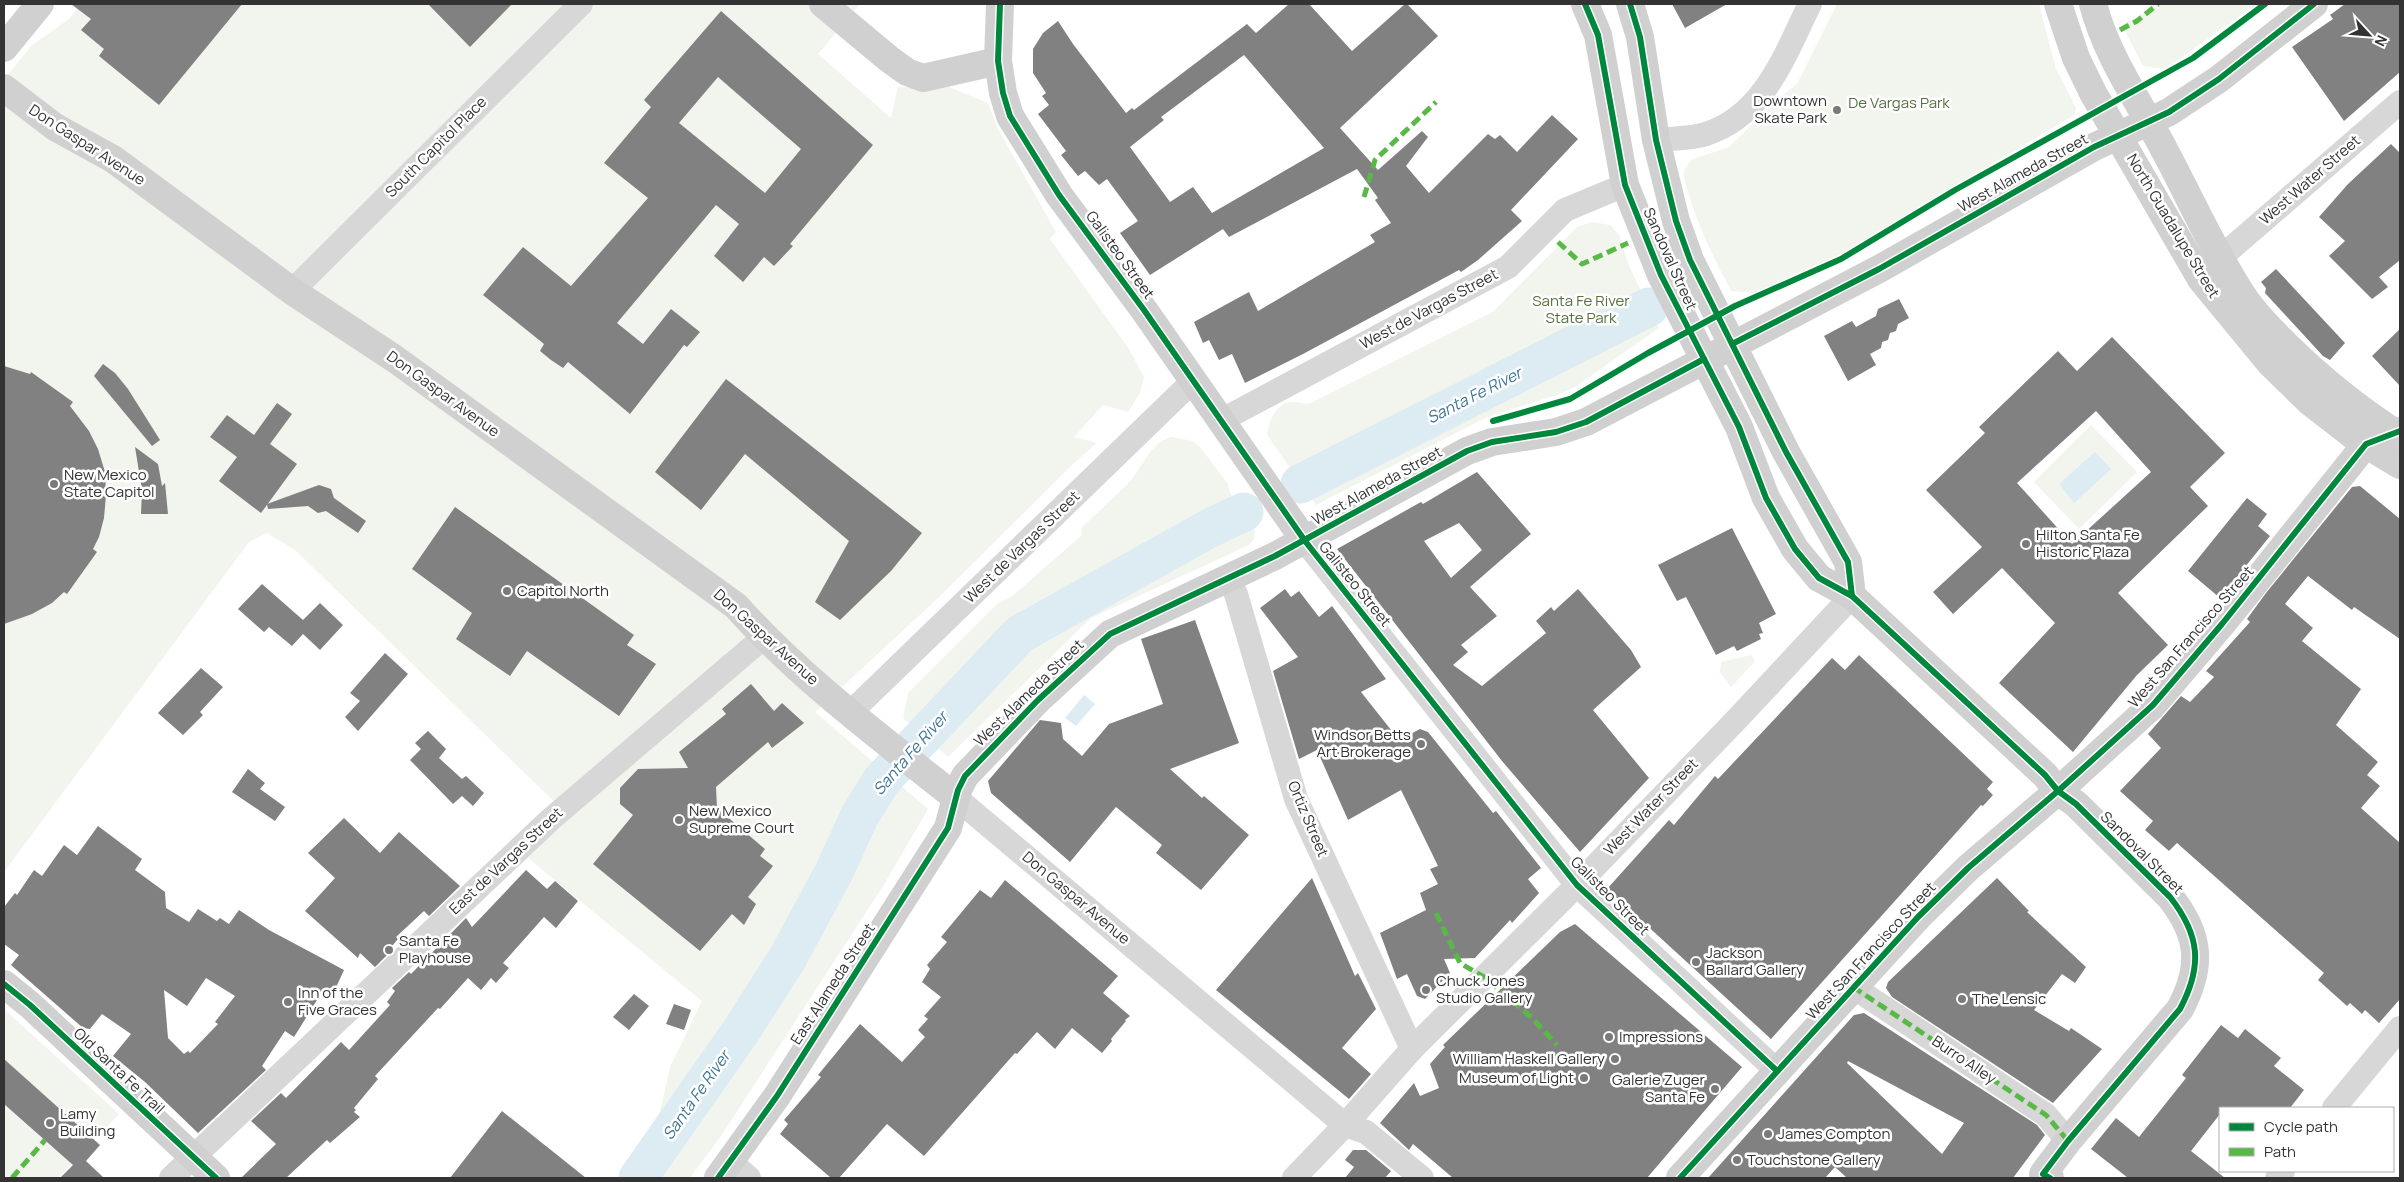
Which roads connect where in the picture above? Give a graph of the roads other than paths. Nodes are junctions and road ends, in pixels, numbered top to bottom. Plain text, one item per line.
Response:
1 (40, 4) edge
2 (581, 4) edge
3 (822, 4) edge
4 (1016, 4) edge
5 (1585, 4) edge
6 (1630, 4) edge
7 (1810, 4) edge
8 (2058, 4) edge
9 (2094, 4) edge
10 (2314, 4) edge
11 (994, 11) edge
12 (4, 48) edge
13 (998, 61) junction
14 (4, 88) edge
15 (2400, 102) edge
16 (2149, 121) junction
17 (2118, 135) junction
18 (1656, 140) junction
19 (1625, 185) junction
20 (2220, 258) junction
21 (292, 291) junction
22 (1732, 344) junction
23 (1704, 359) junction
24 (1193, 381) junction
25 (1222, 420) junction
26 (2399, 434) edge
27 (2366, 444) junction
28 (2400, 465) edge
29 (1305, 541) junction
30 (1230, 579) junction
31 (1852, 596) junction
32 (764, 637) junction
33 (851, 712) junction
34 (2058, 791) junction
35 (955, 797) junction
36 (1577, 884) junction
37 (4, 984) edge
38 (1853, 987) junction
39 (2400, 1028) edge
40 (1412, 1049) junction
41 (1776, 1070) junction
42 (2335, 1107) edge
43 (1345, 1125) junction
44 (2068, 1141) junction
45 (194, 1157) junction
46 (733, 1173) edge
47 (2045, 1177) edge
48 (171, 1178) edge
49 (216, 1178) edge
50 (1294, 1178) edge
51 (1422, 1178) edge
52 (1680, 1178) edge

1 - 12 street
2 - 21 street, South Capitol Place
3 - 13 street
4 - 11 street
5 - 19 street, Sandoval Street
6 - 18 street, Sandoval Street
7 - 18 street
8 - 17 street, North Guadalupe Street
9 - 16 street, North Guadalupe Street
10 - 16 street, West Alameda Street
11 - 13 street, Galisteo Street
13 - 24 street, Galisteo Street
14 - 21 street, Don Gaspar Avenue
15 - 20 street, West Water Street
16 - 17 street, West Alameda Street
16 - 20 street, North Guadalupe Street
17 - 22 street, West Alameda Street
17 - 27 street, North Guadalupe Street
18 - 22 street, Sandoval Street
19 - 23 street, Sandoval Street
19 - 25 street, West de Vargas Street
20 - 26 street, North Guadalupe Street
21 - 32 street, Don Gaspar Avenue
22 - 23 street, West Alameda Street
22 - 31 street, Sandoval Street
23 - 29 street, West Alameda Street
23 - 31 street, Sandoval Street
24 - 25 street, Galisteo Street
24 - 33 street, West de Vargas Street
25 - 29 street, Galisteo Street
26 - 27 street
27 - 28 street, North Guadalupe Street
27 - 34 street, West San Francisco Street
29 - 30 street, West Alameda Street
29 - 36 street, Galisteo Street
30 - 35 street, West Alameda Street
30 - 40 street, Ortiz Street
31 - 34 street, Sandoval Street
31 - 36 street, West Water Street
32 - 33 street, Don Gaspar Avenue
32 - 45 street, East de Vargas Street
33 - 35 street, Don Gaspar Avenue
34 - 38 street, West San Francisco Street
34 - 44 street, Sandoval Street
35 - 43 street, Don Gaspar Avenue
35 - 46 street, East Alameda Street
36 - 40 street, West Water Street
36 - 41 street, Galisteo Street
37 - 45 street, Old Santa Fe Trail
38 - 41 street, West San Francisco Street
38 - 44 street, Burro Alley
39 - 42 street
40 - 43 street, West Water Street
41 - 52 street, West San Francisco Street
43 - 50 street, West Water Street
43 - 51 street, Don Gaspar Avenue
44 - 47 street, Sandoval Street
45 - 48 street, East de Vargas Street
45 - 49 street, Old Santa Fe Trail

